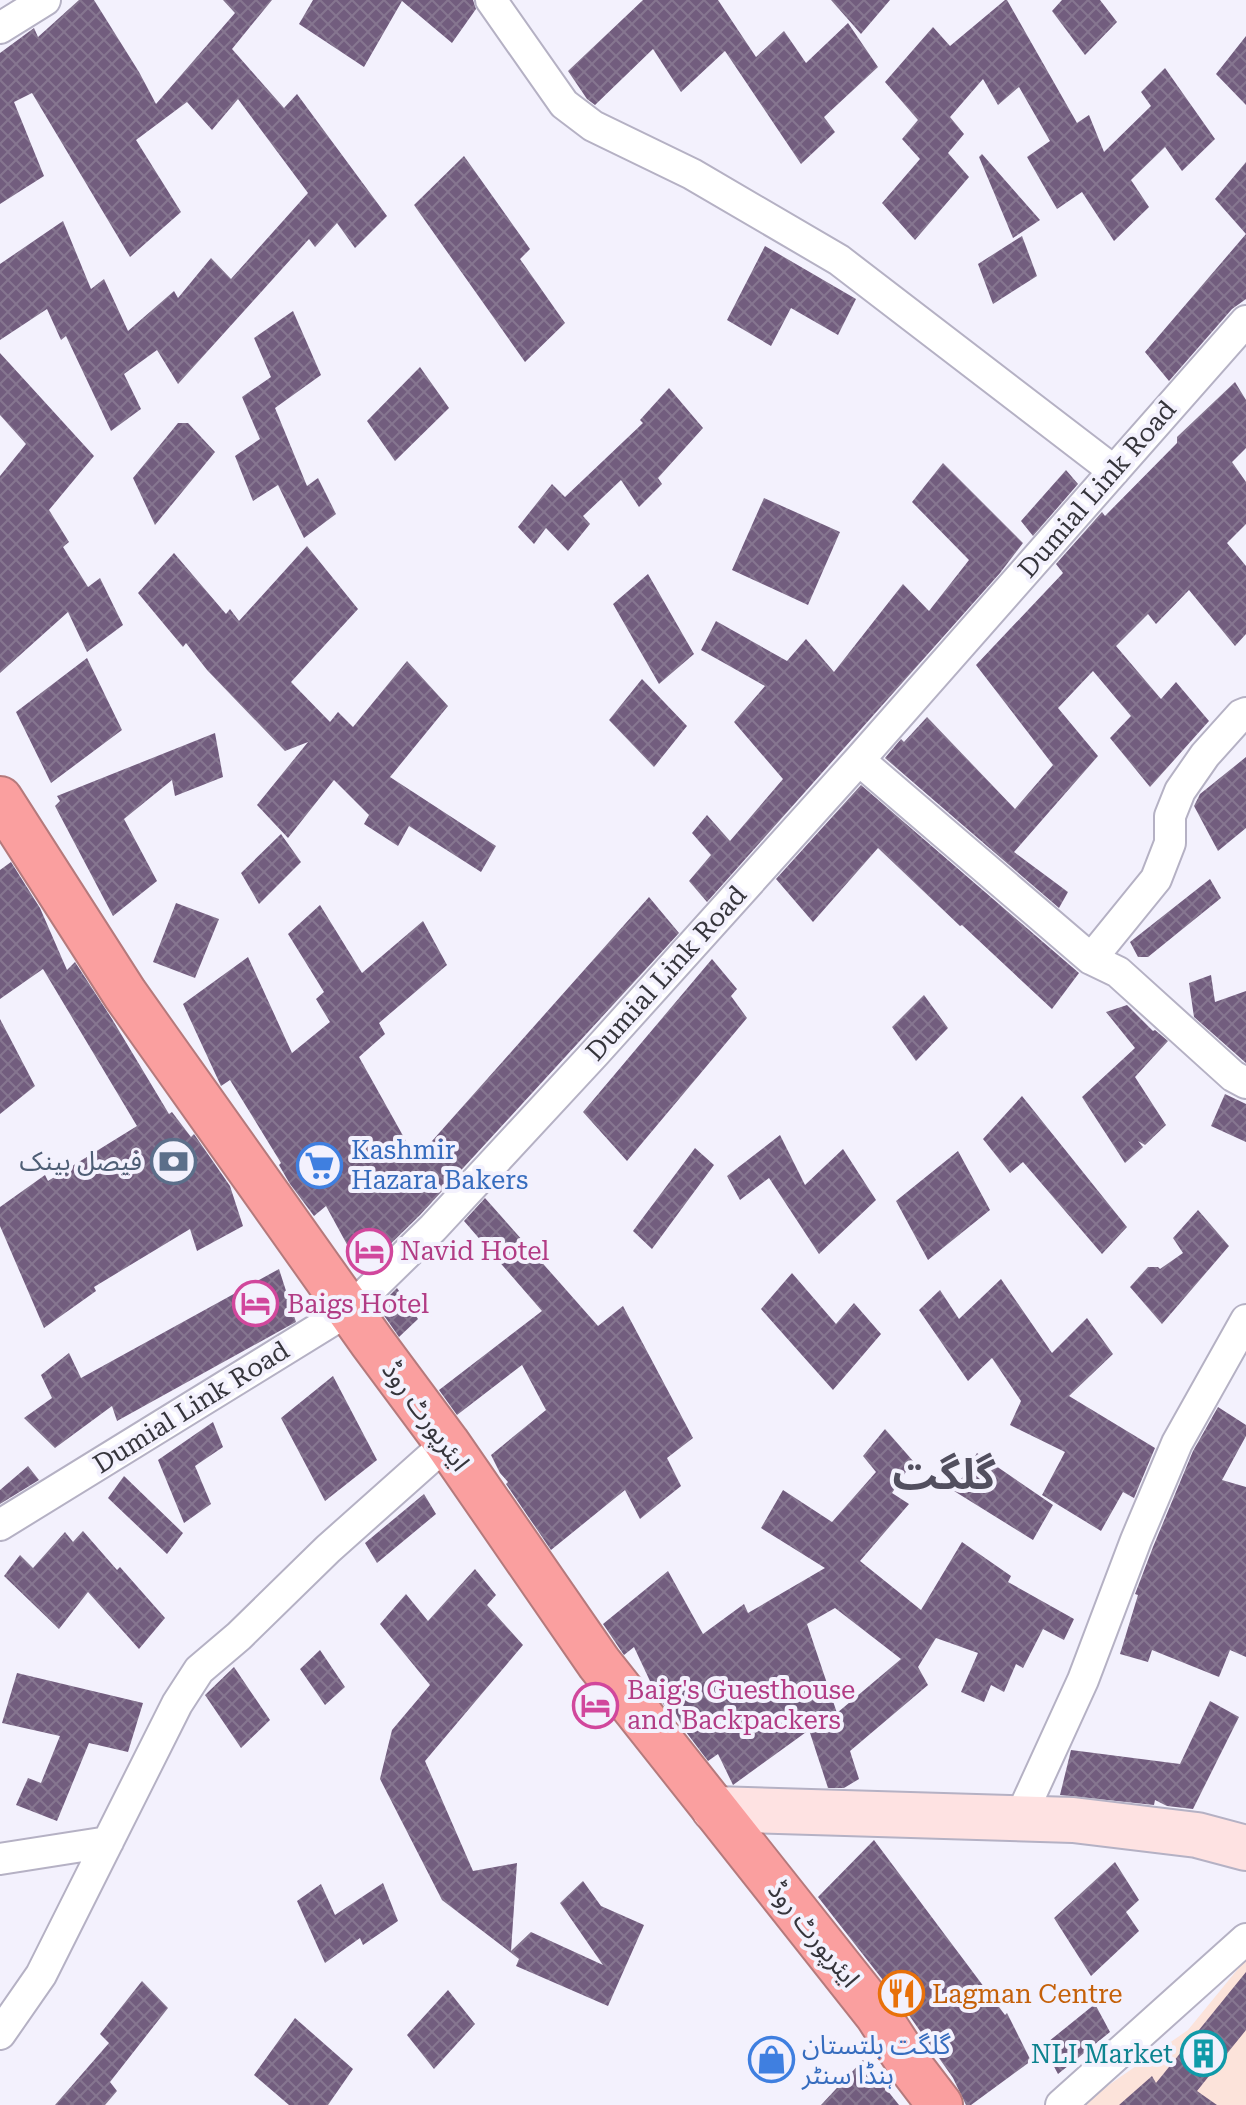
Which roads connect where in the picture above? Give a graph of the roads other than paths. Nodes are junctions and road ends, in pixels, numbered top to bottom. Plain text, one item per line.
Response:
1 (45, 0) edge
2 (491, 0) edge
3 (0, 28) edge
4 (1246, 321) edge
5 (1114, 471) junction
6 (1246, 713) edge
7 (859, 760) junction
8 (0, 799) edge
9 (1091, 959) junction
10 (1246, 1083) edge
11 (349, 1310) junction
12 (1246, 1320) edge
13 (447, 1443) junction
14 (0, 1525) edge
15 (714, 1809) junction
16 (1019, 1820) junction
17 (108, 1842) junction
18 (1246, 1848) edge
19 (0, 1859) edge
20 (1246, 1939) edge
21 (0, 2034) edge
22 (940, 2105) edge
23 (1061, 2105) edge

1 - 3 street
2 - 5 street
4 - 5 street, Dumial Link Road
5 - 7 street, Dumial Link Road
6 - 9 street
7 - 9 street
7 - 11 street, Dumial Link Road
8 - 11 highway, ایئرپورٹ روڈ
9 - 10 street
11 - 13 highway, ایئرپورٹ روڈ
11 - 14 street, Dumial Link Road
12 - 16 street
13 - 15 highway, ایئرپورٹ روڈ
13 - 17 street
15 - 16 main road
15 - 22 highway, ایئرپورٹ روڈ
16 - 18 main road
17 - 19 street
17 - 21 street
20 - 23 street

